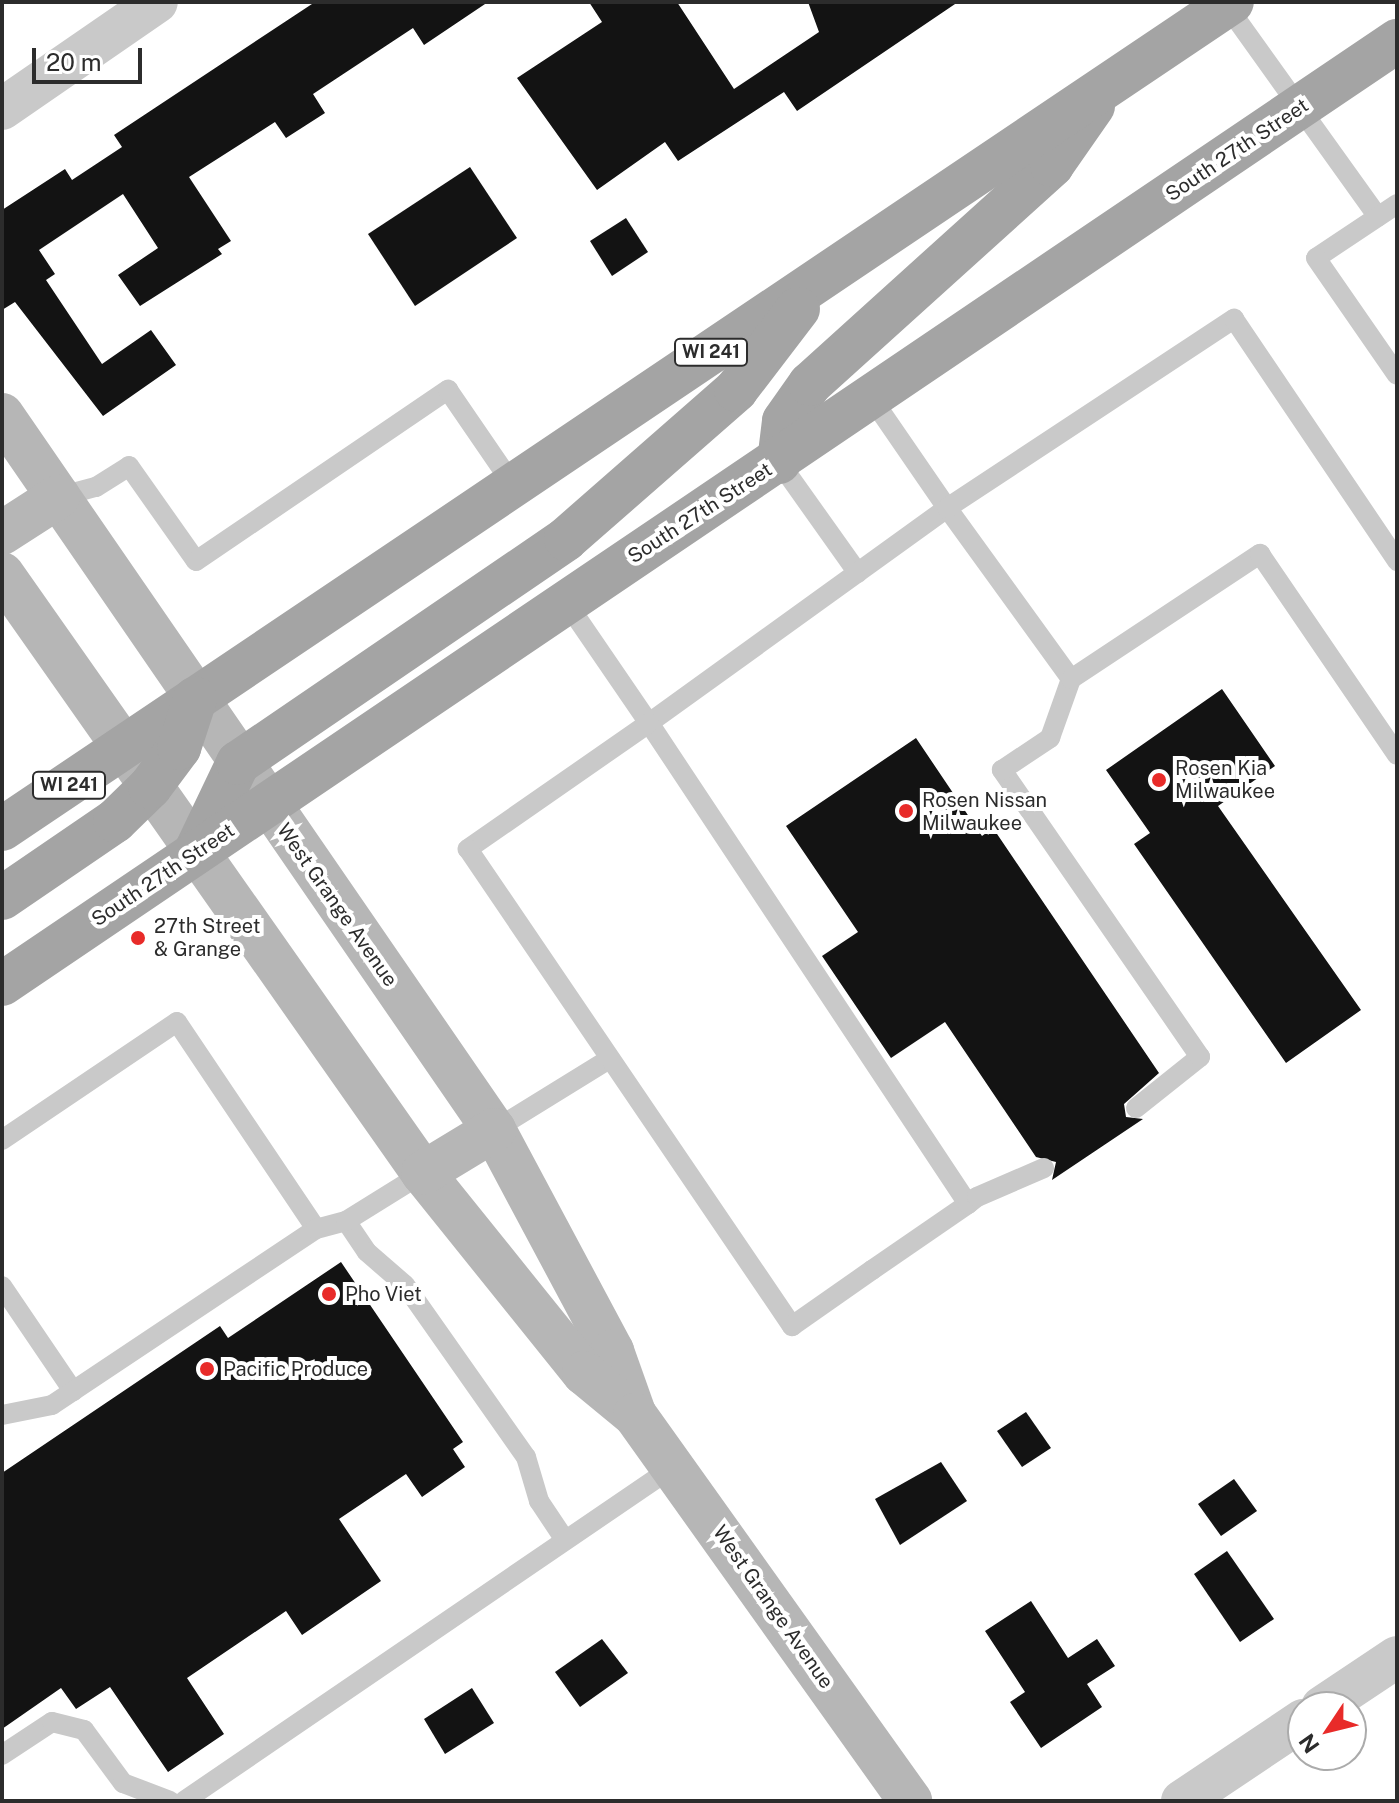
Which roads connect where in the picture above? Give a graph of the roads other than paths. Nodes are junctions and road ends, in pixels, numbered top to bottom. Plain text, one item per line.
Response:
1 (157, 2) edge
2 (1230, 4) edge
3 (1397, 27) edge
4 (1397, 41) edge
5 (1358, 67) junction
6 (1105, 87) junction
7 (1299, 107) junction
8 (2, 109) edge
9 (1397, 204) edge
10 (1378, 217) junction
11 (821, 278) junction
12 (1397, 375) edge
13 (872, 399) junction
14 (2, 415) edge
15 (779, 462) junction
16 (511, 482) junction
17 (58, 497) junction
18 (947, 508) junction
19 (2, 533) edge
20 (1397, 561) edge
21 (858, 573) junction
22 (2, 574) edge
23 (566, 602) junction
24 (1071, 679) junction
25 (195, 699) junction
26 (649, 723) junction
27 (123, 749) junction
28 (1397, 755) edge
29 (238, 763) junction
30 (150, 787) junction
31 (267, 805) junction
32 (2, 829) edge
33 (195, 853) junction
34 (2, 898) edge
35 (2, 984) edge
36 (606, 1061) junction
37 (1136, 1108) dead end
38 (494, 1130) junction
39 (2, 1140) edge
40 (1044, 1168) dead end
41 (423, 1173) junction
42 (968, 1204) junction
43 (346, 1221) junction
44 (316, 1229) junction
45 (2, 1286) edge
46 (73, 1391) junction
47 (635, 1415) junction
48 (4, 1418) edge
49 (673, 1467) junction
50 (565, 1540) junction
51 (1397, 1657) edge
52 (1346, 1691) edge
53 (1287, 1731) edge
54 (2, 1755) edge
55 (170, 1801) edge
56 (184, 1801) edge
57 (910, 1801) edge
58 (1182, 1801) edge

1 - 8 street
2 - 6 main road, WI 241
2 - 7 lane
3 - 5 main road
4 - 5 main road, South 27th Street
5 - 7 main road, South 27th Street
6 - 11 main road, WI 241
6 - 15 main road
7 - 10 lane
7 - 13 main road, South 27th Street
9 - 10 lane
10 - 12 lane
11 - 16 main road, WI 241
11 - 29 main road
13 - 15 main road, South 27th Street
13 - 18 lane
14 - 17 street, West Grange Avenue
15 - 21 lane
15 - 23 main road, South 27th Street
16 - 17 lane
16 - 25 main road, WI 241
17 - 19 street
17 - 25 street, West Grange Avenue
18 - 20 lane
18 - 21 lane
18 - 24 lane
21 - 26 lane
22 - 27 street, West Grange Avenue
23 - 26 lane
23 - 31 main road, South 27th Street
24 - 28 lane
24 - 37 lane
25 - 27 main road, WI 241
25 - 29 street, West Grange Avenue
25 - 30 main road
26 - 36 lane
26 - 42 lane
27 - 30 street, West Grange Avenue
27 - 32 main road, WI 241
29 - 31 street, West Grange Avenue
29 - 33 main road
30 - 33 street, West Grange Avenue
30 - 34 main road
31 - 33 main road, South 27th Street
31 - 38 street, West Grange Avenue
33 - 35 main road, South 27th Street
33 - 41 street, West Grange Avenue
36 - 38 lane
36 - 42 lane
38 - 41 street
38 - 47 street, West Grange Avenue
39 - 44 lane
40 - 42 lane
41 - 43 lane
41 - 47 street, West Grange Avenue
43 - 44 lane
43 - 50 lane
44 - 46 lane
45 - 46 lane
46 - 48 lane
47 - 49 street, West Grange Avenue
49 - 50 lane
49 - 57 street, West Grange Avenue
50 - 56 lane
51 - 52 street
53 - 58 street
54 - 55 lane

